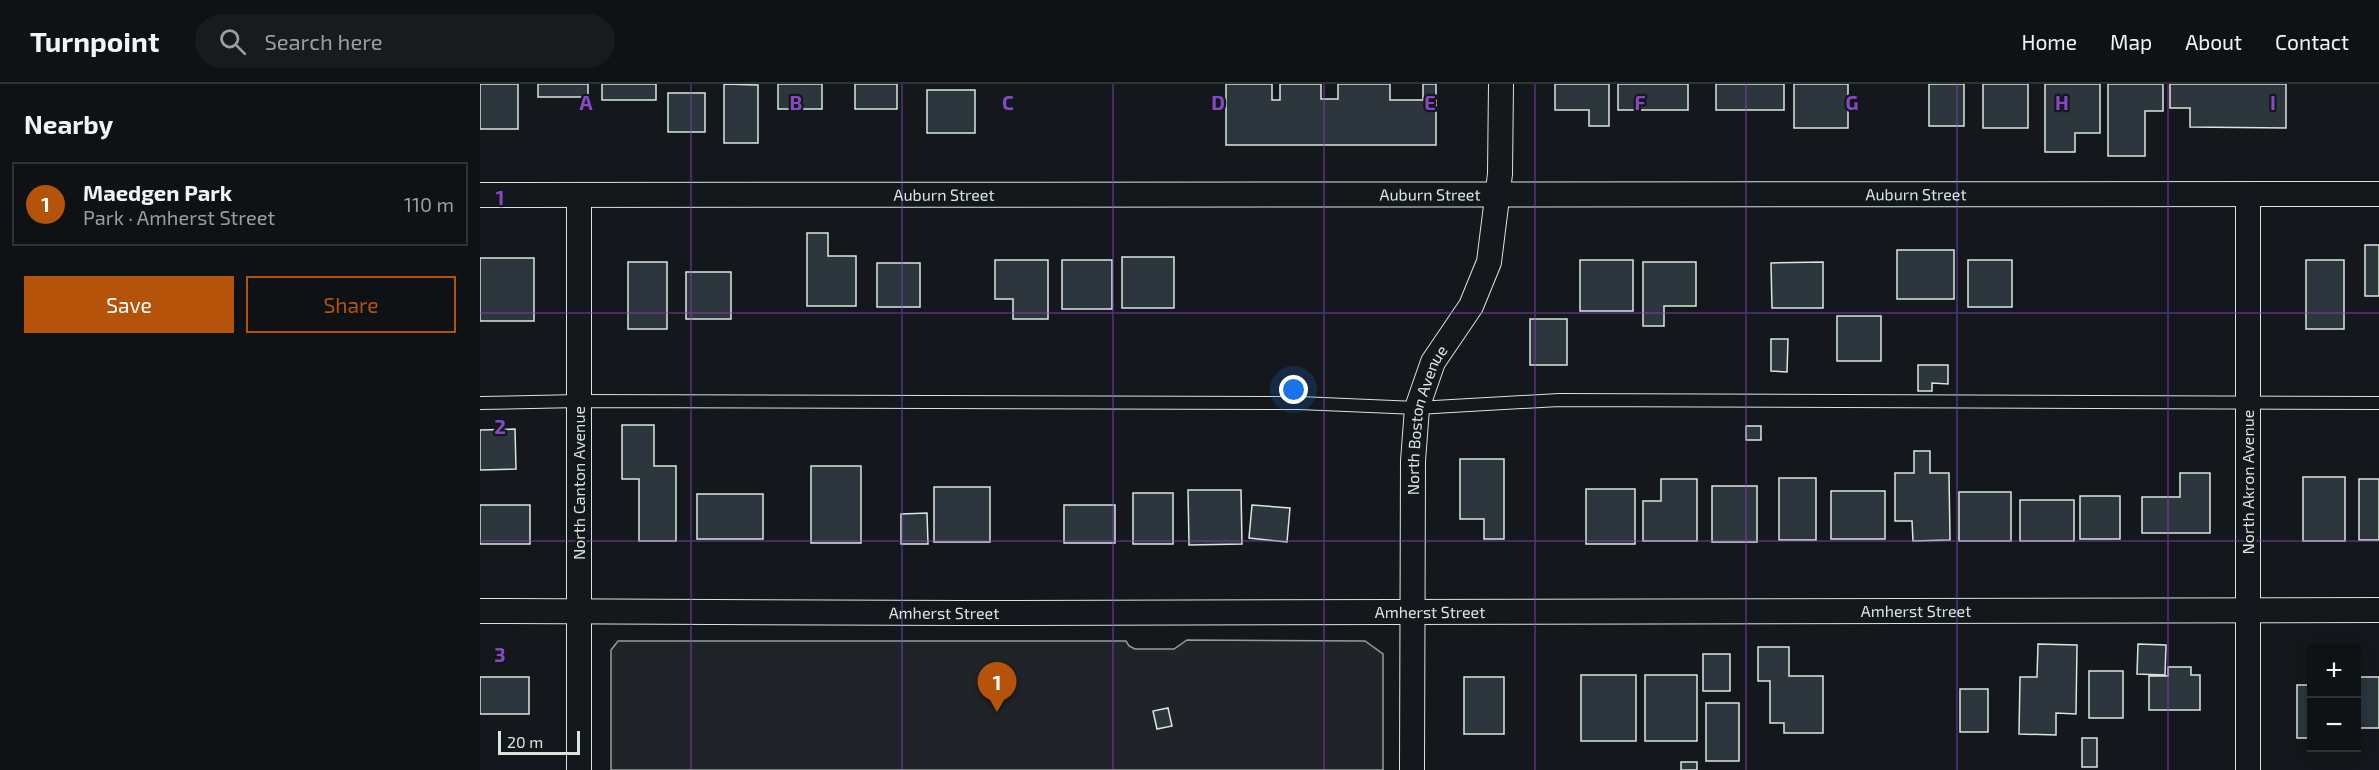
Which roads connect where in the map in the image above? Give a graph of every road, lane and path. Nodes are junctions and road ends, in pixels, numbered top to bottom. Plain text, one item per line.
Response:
1 (1501, 84) edge
2 (2379, 194) edge
3 (480, 195) edge
4 (2248, 195) junction
5 (579, 196) junction
6 (1497, 196) junction
7 (579, 401) junction
8 (480, 403) edge
9 (2248, 403) junction
10 (2379, 403) edge
11 (1417, 408) junction
12 (2379, 610) edge
13 (480, 611) edge
14 (2248, 611) junction
15 (579, 612) junction
16 (1412, 612) junction
17 (579, 770) edge
18 (1412, 770) edge
19 (2248, 770) edge

1 - 6 street, North Boston Avenue
2 - 4 street, Auburn Street
3 - 5 street, Auburn Street
4 - 6 street, Auburn Street
4 - 9 street, North Akron Avenue
5 - 6 street, Auburn Street
5 - 7 street, North Canton Avenue
6 - 11 street, North Boston Avenue
7 - 8 lane
7 - 11 lane
7 - 15 street, North Canton Avenue
9 - 10 lane
9 - 11 lane
9 - 14 street, North Akron Avenue
11 - 16 street, North Boston Avenue
12 - 14 street, Amherst Street
13 - 15 street, Amherst Street
14 - 16 street, Amherst Street
14 - 19 street, North Akron Avenue
15 - 16 street, Amherst Street
15 - 17 street, North Canton Avenue
16 - 18 street, North Boston Avenue

